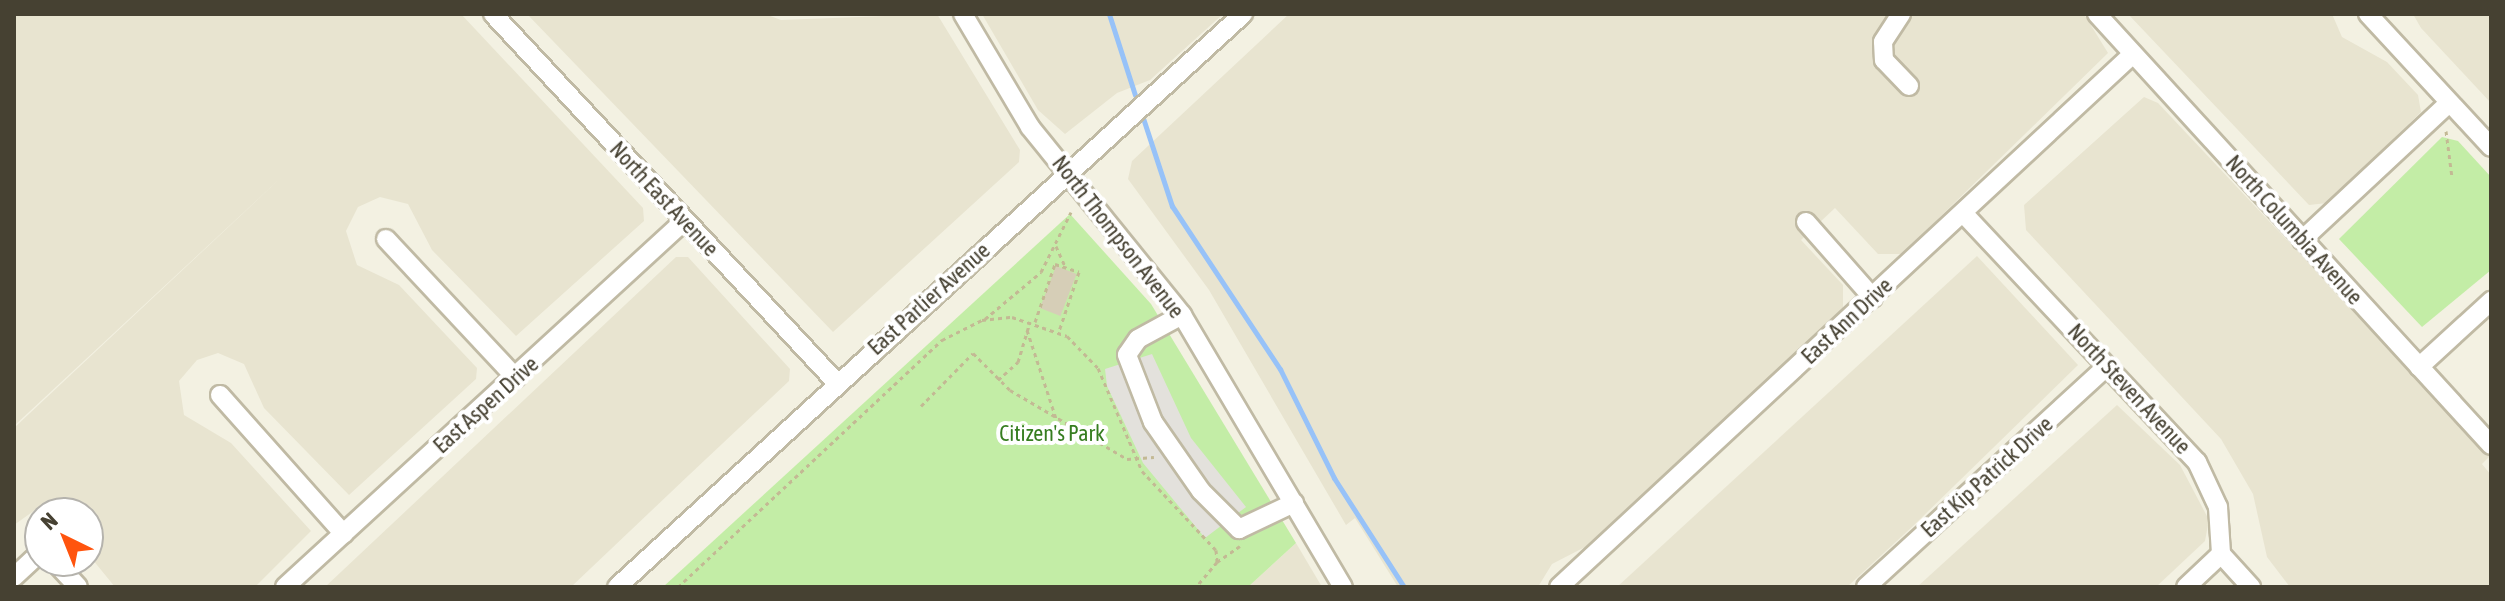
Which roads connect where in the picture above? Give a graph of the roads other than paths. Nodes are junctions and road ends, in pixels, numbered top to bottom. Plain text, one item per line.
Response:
1 (493, 14) edge
2 (963, 14) edge
3 (1243, 14) edge
4 (1901, 14) edge
5 (2097, 14) edge
6 (2368, 14) edge
7 (2133, 54) junction
8 (1909, 86) dead end
9 (2449, 103) junction
10 (2491, 147) edge
11 (1068, 173) junction
12 (1964, 214) junction
13 (684, 221) junction
14 (1806, 222) dead end
15 (386, 239) dead end
16 (2302, 240) junction
17 (1873, 298) junction
18 (2491, 301) edge
19 (1182, 315) junction
20 (2107, 366) junction
21 (2419, 367) junction
22 (516, 378) junction
23 (837, 383) junction
24 (220, 395) dead end
25 (2491, 445) edge
26 (1294, 503) junction
27 (344, 534) junction
28 (2221, 554) junction
29 (285, 587) edge
30 (617, 587) edge
31 (1343, 587) edge
32 (1559, 587) edge
33 (1866, 587) edge
34 (2186, 587) edge
35 (2251, 587) edge

1 - 13 street, North East Avenue
2 - 11 street, North Thompson Avenue
3 - 11 street, East Parlier Avenue
4 - 8 street
5 - 7 street, North Columbia Avenue
6 - 9 street
7 - 12 street, East Ann Drive
7 - 16 street, North Columbia Avenue
9 - 10 street
9 - 16 street
11 - 19 street, North Thompson Avenue
11 - 23 street, East Parlier Avenue
12 - 17 street, East Ann Drive
12 - 20 street, North Steven Avenue
13 - 22 street, East Aspen Drive
13 - 23 street, North East Avenue
14 - 17 street
15 - 22 street
16 - 21 street, North Columbia Avenue
17 - 32 street, East Ann Drive
18 - 21 street
19 - 26 street, North Thompson Avenue
19 - 26 street
20 - 28 street, North Steven Avenue
20 - 33 street, East Kip Patrick Drive
21 - 25 street, North Columbia Avenue
22 - 27 street, East Aspen Drive
23 - 30 street, East Parlier Avenue
24 - 27 street
26 - 31 street, North Thompson Avenue
27 - 29 street, East Aspen Drive
28 - 34 street
28 - 35 street

